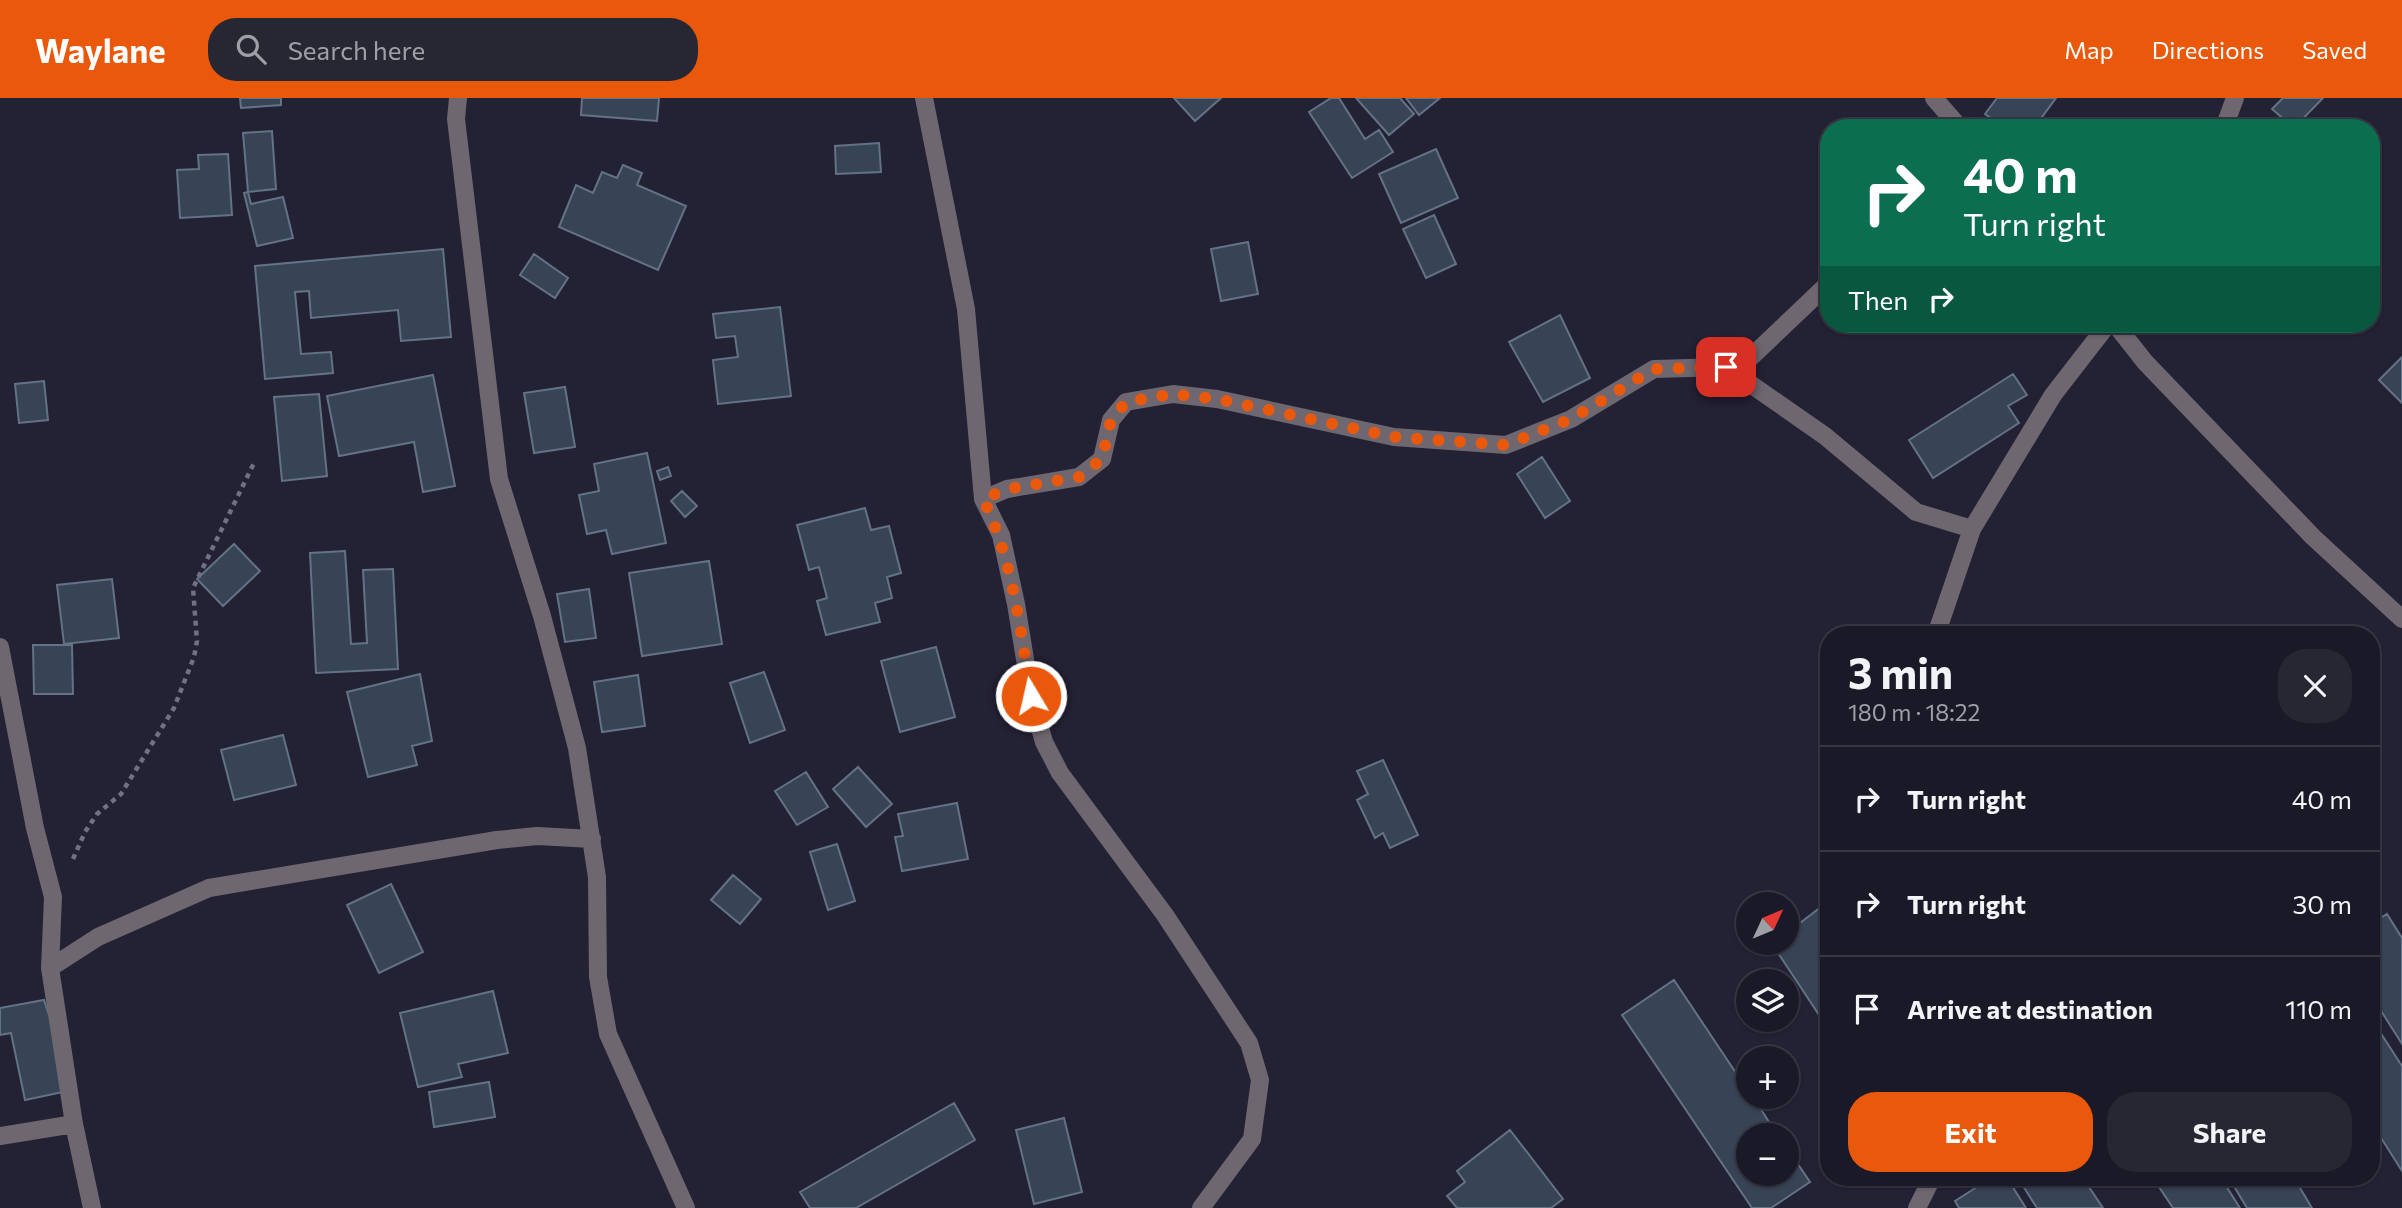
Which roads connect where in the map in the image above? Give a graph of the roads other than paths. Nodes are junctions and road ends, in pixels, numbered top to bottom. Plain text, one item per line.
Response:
1 (458, 98) edge
2 (924, 98) edge
3 (1934, 98) edge
4 (2235, 98) edge
5 (1952, 119) edge
6 (2227, 119) edge
7 (1820, 292) edge
8 (2101, 333) edge
9 (2122, 333) edge
10 (1726, 367) junction
11 (983, 499) junction
12 (1972, 529) junction
13 (2402, 619) edge
14 (1939, 626) edge
15 (0, 647) edge
16 (592, 839) junction
17 (50, 968) junction
18 (74, 1124) junction
19 (0, 1136) edge
20 (1928, 1186) edge
21 (92, 1208) edge
22 (686, 1208) edge
23 (1201, 1208) edge
24 (1917, 1208) edge

1 - 16 street
2 - 11 street
3 - 5 street
4 - 6 street
7 - 10 street
8 - 12 street
9 - 13 street
10 - 11 street
10 - 12 street
11 - 23 street
12 - 14 street
15 - 17 street
16 - 17 street
16 - 22 street
17 - 18 street
18 - 19 street
18 - 21 street
20 - 24 street

